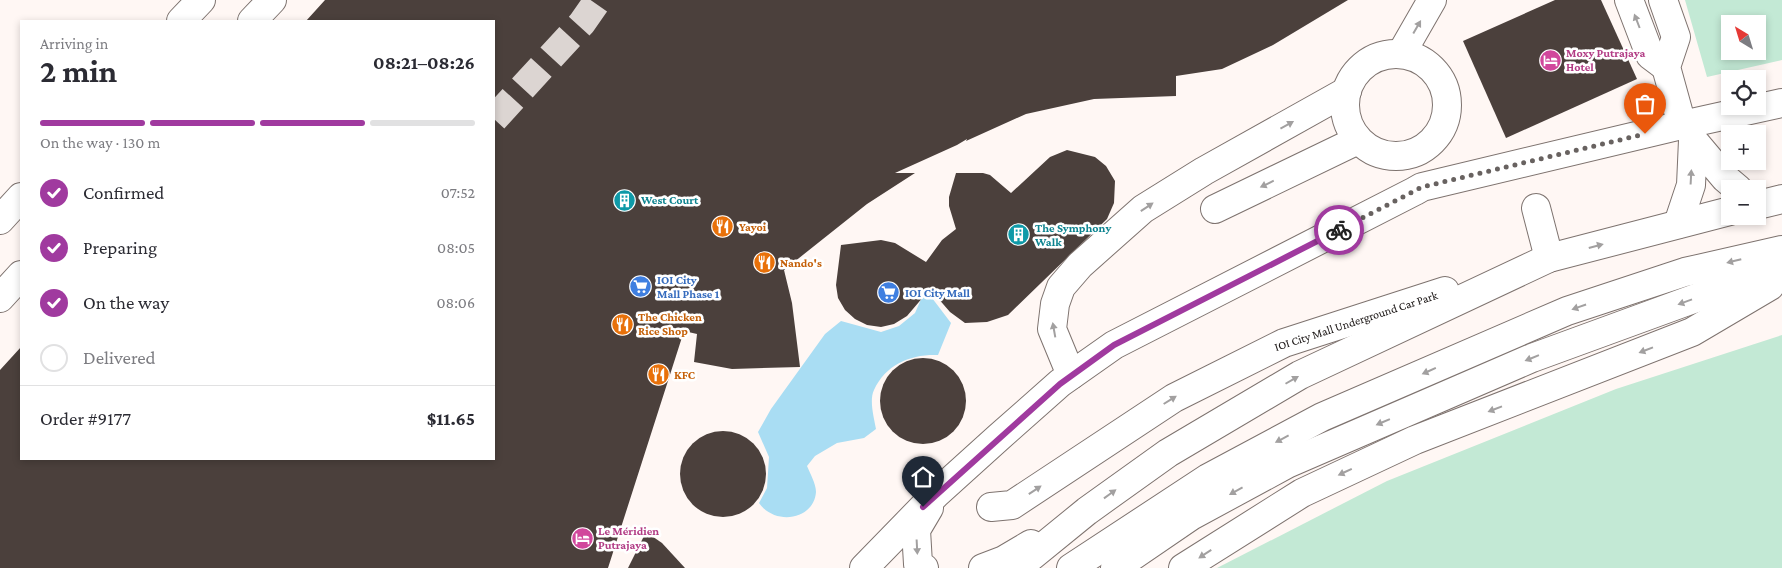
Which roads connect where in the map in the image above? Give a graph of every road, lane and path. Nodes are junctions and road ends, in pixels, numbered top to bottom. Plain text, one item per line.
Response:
1 (201, 0) edge
2 (272, 0) edge
3 (1432, 0) edge
4 (1629, 0) edge
5 (1663, 0) edge
6 (183, 20) edge
7 (253, 20) edge
8 (1401, 54) junction
9 (1666, 67) junction
10 (1347, 91) junction
11 (1782, 103) edge
12 (1682, 125) junction
13 (1353, 133) junction
14 (1405, 156) junction
15 (1728, 180) edge
16 (1415, 190) junction
17 (20, 198) edge
18 (1212, 201) dead end
19 (1536, 208) dead end
20 (1721, 213) edge
21 (0, 220) edge
22 (1678, 224) junction
23 (1782, 250) edge
24 (1549, 258) junction
25 (1782, 274) edge
26 (20, 276) edge
27 (1782, 279) edge
28 (0, 298) edge
29 (1071, 375) junction
30 (937, 493) junction
31 (991, 507) dead end
32 (1000, 566) edge
33 (864, 568) edge
34 (924, 568) edge
35 (1072, 568) edge
36 (1115, 568) edge
37 (1184, 568) edge

1 - 6 street
2 - 7 street
8 -> 3 street
9 -> 4 street
5 - 9 street
8 - 10 street
8 - 14 street
9 - 12 street
10 - 13 street
29 -> 10 street
11 - 12 street
12 - 16 street
13 - 14 street
13 - 18 street
14 - 16 street
22 -> 15 street
16 - 29 street
17 - 21 street
19 - 24 street
20 - 22 street
24 -> 22 street
23 -> 35 street
31 -> 24 street, IOI City Mall Underground Car Park
32 -> 24 street
25 -> 36 street
26 - 28 street
27 -> 37 street
29 - 30 street
30 - 33 street
30 -> 34 street

